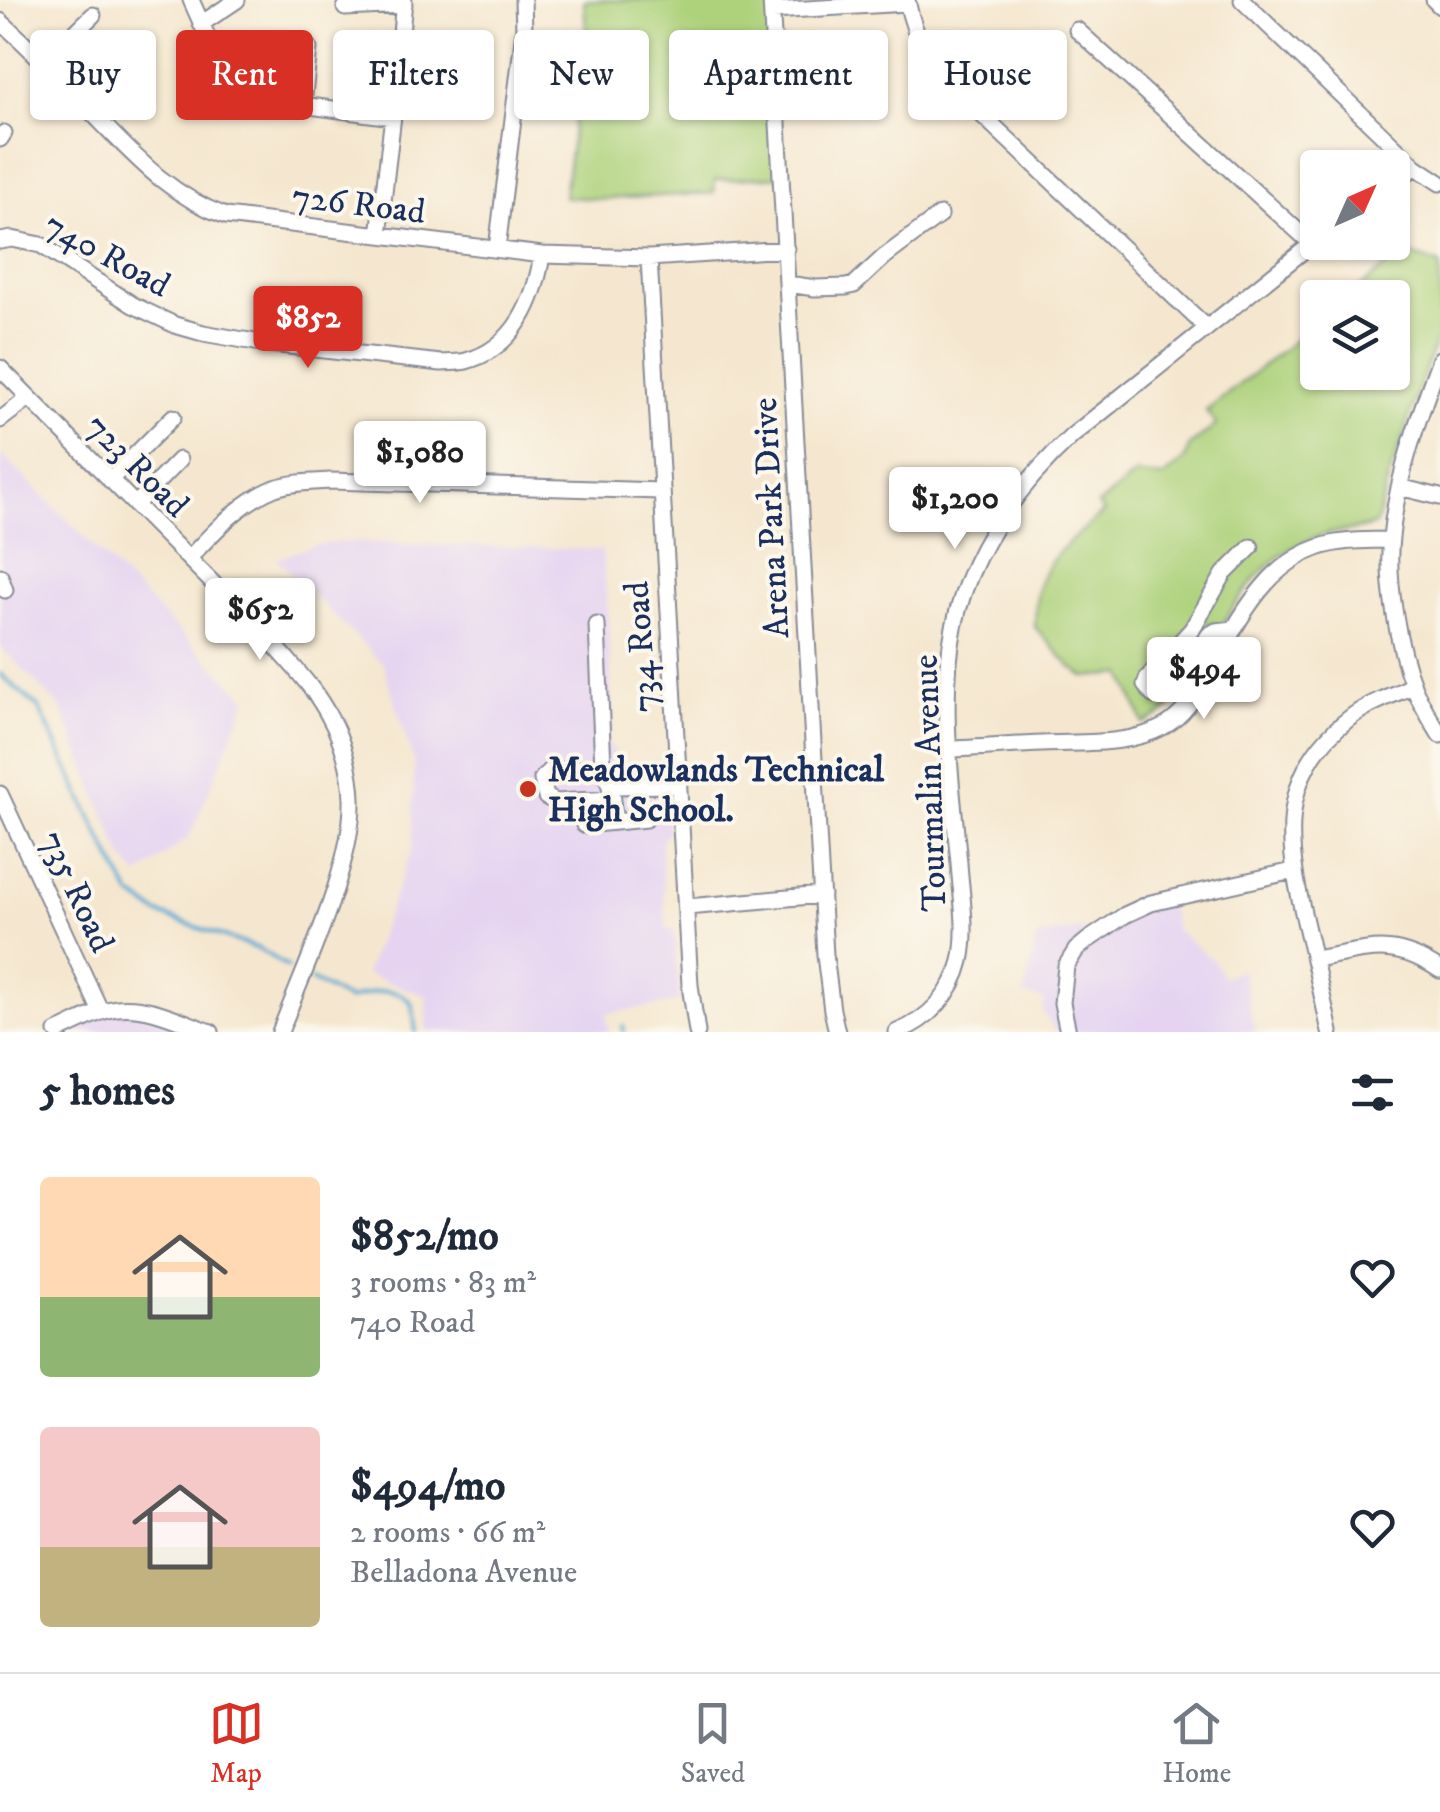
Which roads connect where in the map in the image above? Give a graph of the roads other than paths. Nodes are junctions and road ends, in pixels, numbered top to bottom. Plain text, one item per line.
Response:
1 (190, 0) edge
2 (237, 0) edge
3 (523, 0) edge
4 (1242, 0) edge
5 (1434, 0) edge
6 (908, 1) edge
7 (404, 2) edge
8 (772, 6) edge
9 (1440, 6) edge
10 (345, 8) dead end
11 (92, 15) dead end
12 (0, 21) edge
13 (200, 24) junction
14 (77, 30) edge
15 (203, 30) edge
16 (402, 30) edge
17 (1077, 30) dead end
18 (30, 51) edge
19 (98, 120) edge
20 (394, 120) edge
21 (1416, 167) junction
22 (1410, 169) edge
23 (1440, 183) edge
24 (940, 215) dead end
25 (1300, 229) edge
26 (379, 234) junction
27 (0, 241) edge
28 (497, 249) junction
29 (786, 249) junction
30 (1300, 254) edge
31 (542, 255) junction
32 (649, 258) junction
33 (788, 284) junction
34 (1206, 327) junction
35 (1440, 359) edge
36 (0, 368) edge
37 (29, 398) junction
38 (172, 416) dead end
39 (0, 420) edge
40 (179, 460) dead end
41 (110, 480) junction
42 (1399, 487) junction
43 (661, 490) junction
44 (1440, 497) edge
45 (135, 505) junction
46 (1390, 540) junction
47 (1251, 547) dead end
48 (189, 558) junction
49 (597, 625) dead end
50 (1234, 629) junction
51 (1180, 678) junction
52 (1413, 686) junction
53 (1199, 690) junction
54 (1440, 735) edge
55 (950, 749) junction
56 (603, 767) junction
57 (679, 784) junction
58 (612, 793) junction
59 (0, 794) edge
60 (646, 819) dead end
61 (615, 822) junction
62 (584, 825) dead end
63 (1293, 872) junction
64 (822, 895) junction
65 (687, 907) junction
66 (1314, 959) junction
67 (1440, 970) edge
68 (101, 1012) junction
69 (204, 1031) edge
70 (57, 1032) edge
71 (280, 1032) edge
72 (697, 1032) edge
73 (838, 1032) edge
74 (897, 1032) edge
75 (1068, 1032) edge
76 (1330, 1032) edge

1 - 13 street
2 - 13 street
3 - 28 street
4 - 21 street
5 - 9 street
6 - 8 street
6 - 34 street
7 - 10 street
7 - 16 street
8 - 29 street, Arena Park Drive
11 - 14 street
12 - 18 street, 726 Road
13 - 15 street
17 - 25 street
19 - 26 street, 726 Road
20 - 26 street
21 - 22 street
21 - 23 street
24 - 33 street
26 - 28 street, 726 Road
27 - 31 street, 740 Road
28 - 31 street, 726 Road
29 - 32 street, 726 Road
29 - 33 street, Arena Park Drive
30 - 34 street, Tourmalin Avenue
31 - 32 street, 726 Road
32 - 43 street, 734 Road
33 - 64 street, Arena Park Drive
34 - 55 street, Tourmalin Avenue
35 - 42 street
36 - 37 street, 723 Road
37 - 39 street
37 - 41 street, 723 Road
38 - 41 street
40 - 45 street
41 - 45 street, 723 Road
42 - 44 street
42 - 46 street
43 - 48 street
43 - 57 street, 734 Road
45 - 48 street, 723 Road
46 - 50 street
46 - 52 street
47 - 51 street
48 - 71 street, 723 Road
49 - 56 street
50 - 51 street
50 - 53 street
51 - 53 street
52 - 54 street
52 - 63 street
53 - 55 street
55 - 74 street, Tourmalin Avenue
56 - 58 street
56 - 58 street
57 - 58 street
57 - 65 street, 734 Road
58 - 61 street
59 - 68 street, 735 Road
60 - 61 street
61 - 62 street
63 - 66 street
63 - 75 street
64 - 65 street
64 - 73 street, Arena Park Drive
65 - 72 street, 734 Road
66 - 67 street
66 - 76 street
68 - 69 street
68 - 70 street

